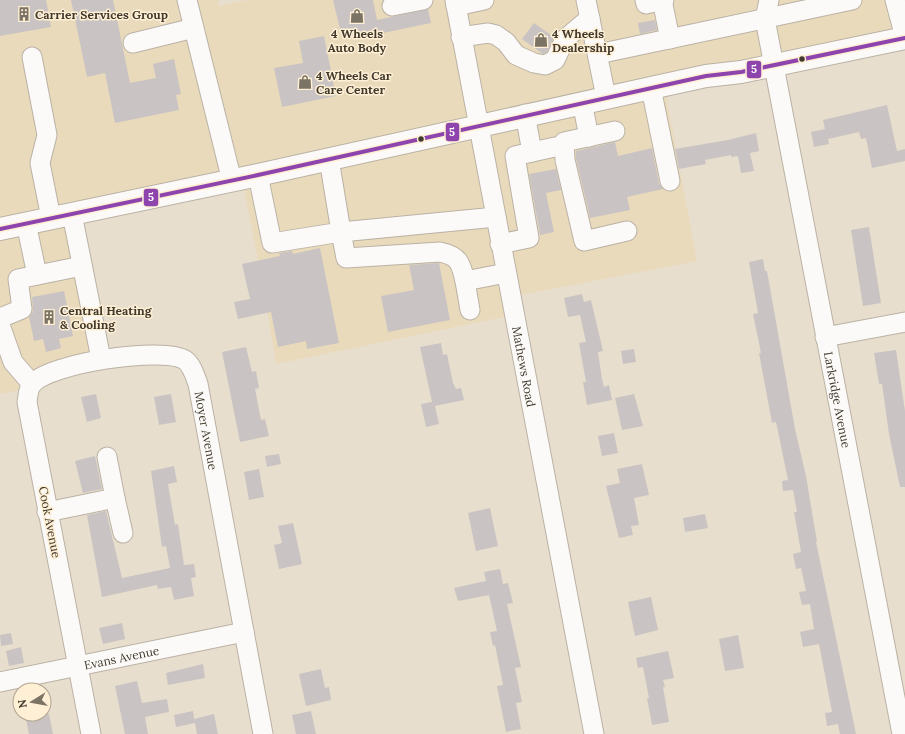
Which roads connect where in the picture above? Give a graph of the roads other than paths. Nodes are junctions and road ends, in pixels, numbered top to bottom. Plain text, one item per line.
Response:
1 (187, 0) edge
2 (423, 0) edge
3 (484, 0) edge
4 (645, 0) edge
5 (663, 0) edge
6 (769, 0) edge
7 (852, 0) edge
8 (895, 0) edge
9 (455, 3) edge
10 (392, 6) dead end
11 (588, 9) edge
12 (765, 18) junction
13 (194, 28) junction
14 (461, 36) junction
15 (905, 38) edge
16 (670, 39) junction
17 (133, 43) dead end
18 (598, 54) junction
19 (32, 57) dead end
20 (774, 66) junction
21 (651, 88) junction
22 (606, 97) junction
23 (582, 102) junction
24 (525, 114) junction
25 (480, 126) junction
26 (615, 131) dead end
27 (589, 137) junction
28 (555, 147) dead end
29 (532, 152) junction
30 (329, 159) junction
31 (258, 175) junction
32 (232, 181) junction
33 (670, 181) dead end
34 (61, 216) junction
35 (496, 217) junction
36 (26, 223) junction
37 (0, 229) edge
38 (627, 231) dead end
39 (341, 232) junction
40 (500, 244) junction
41 (82, 266) junction
42 (506, 273) junction
43 (37, 275) junction
44 (465, 281) junction
45 (470, 310) dead end
46 (0, 318) edge
47 (905, 322) edge
48 (0, 325) edge
49 (825, 337) junction
50 (101, 359) junction
51 (32, 384) junction
52 (107, 457) dead end
53 (115, 498) junction
54 (47, 512) junction
55 (123, 533) dead end
56 (244, 632) junction
57 (78, 667) junction
58 (0, 682) edge
59 (91, 734) edge
60 (263, 734) edge
61 (594, 734) edge
62 (902, 734) edge

1 - 13 street
2 - 10 street
3 - 9 street
4 - 5 street
5 - 16 street
6 - 12 street
7 - 12 street
8 - 15 street
9 - 14 street, Mathews Road
11 - 14 street
11 - 18 street
12 - 16 street
12 - 20 street, Larkridge Avenue
13 - 17 street
13 - 32 street
14 - 25 street, Mathews Road
15 - 20 main road
16 - 18 street
18 - 22 street
19 - 34 street
20 - 21 main road
20 - 49 street, Larkridge Avenue
21 - 22 main road
21 - 33 street
22 - 23 main road
23 - 24 main road
23 - 27 street
24 - 25 main road
24 - 29 street
25 - 30 main road
25 - 35 street, Mathews Road
26 - 27 street
27 - 38 street
28 - 29 street
29 - 40 street
30 - 31 main road
30 - 39 street
31 - 32 main road
31 - 39 street
32 - 34 main road
34 - 36 main road
34 - 41 street
35 - 39 street
35 - 40 street, Mathews Road
36 - 37 main road
36 - 43 street
39 - 44 street
40 - 42 street, Mathews Road
41 - 43 street
41 - 50 street
42 - 44 street
42 - 61 street, Mathews Road
43 - 46 street
44 - 45 street
47 - 49 street
48 - 51 street
49 - 62 street, Larkridge Avenue
50 - 51 street
50 - 56 street, Moyer Avenue
51 - 54 street, Cook Avenue
52 - 53 street
53 - 54 street
53 - 55 street
54 - 57 street, Cook Avenue
56 - 57 street, Evans Avenue
56 - 60 street, Moyer Avenue
57 - 58 street, Evans Avenue
57 - 59 street, Cook Avenue

